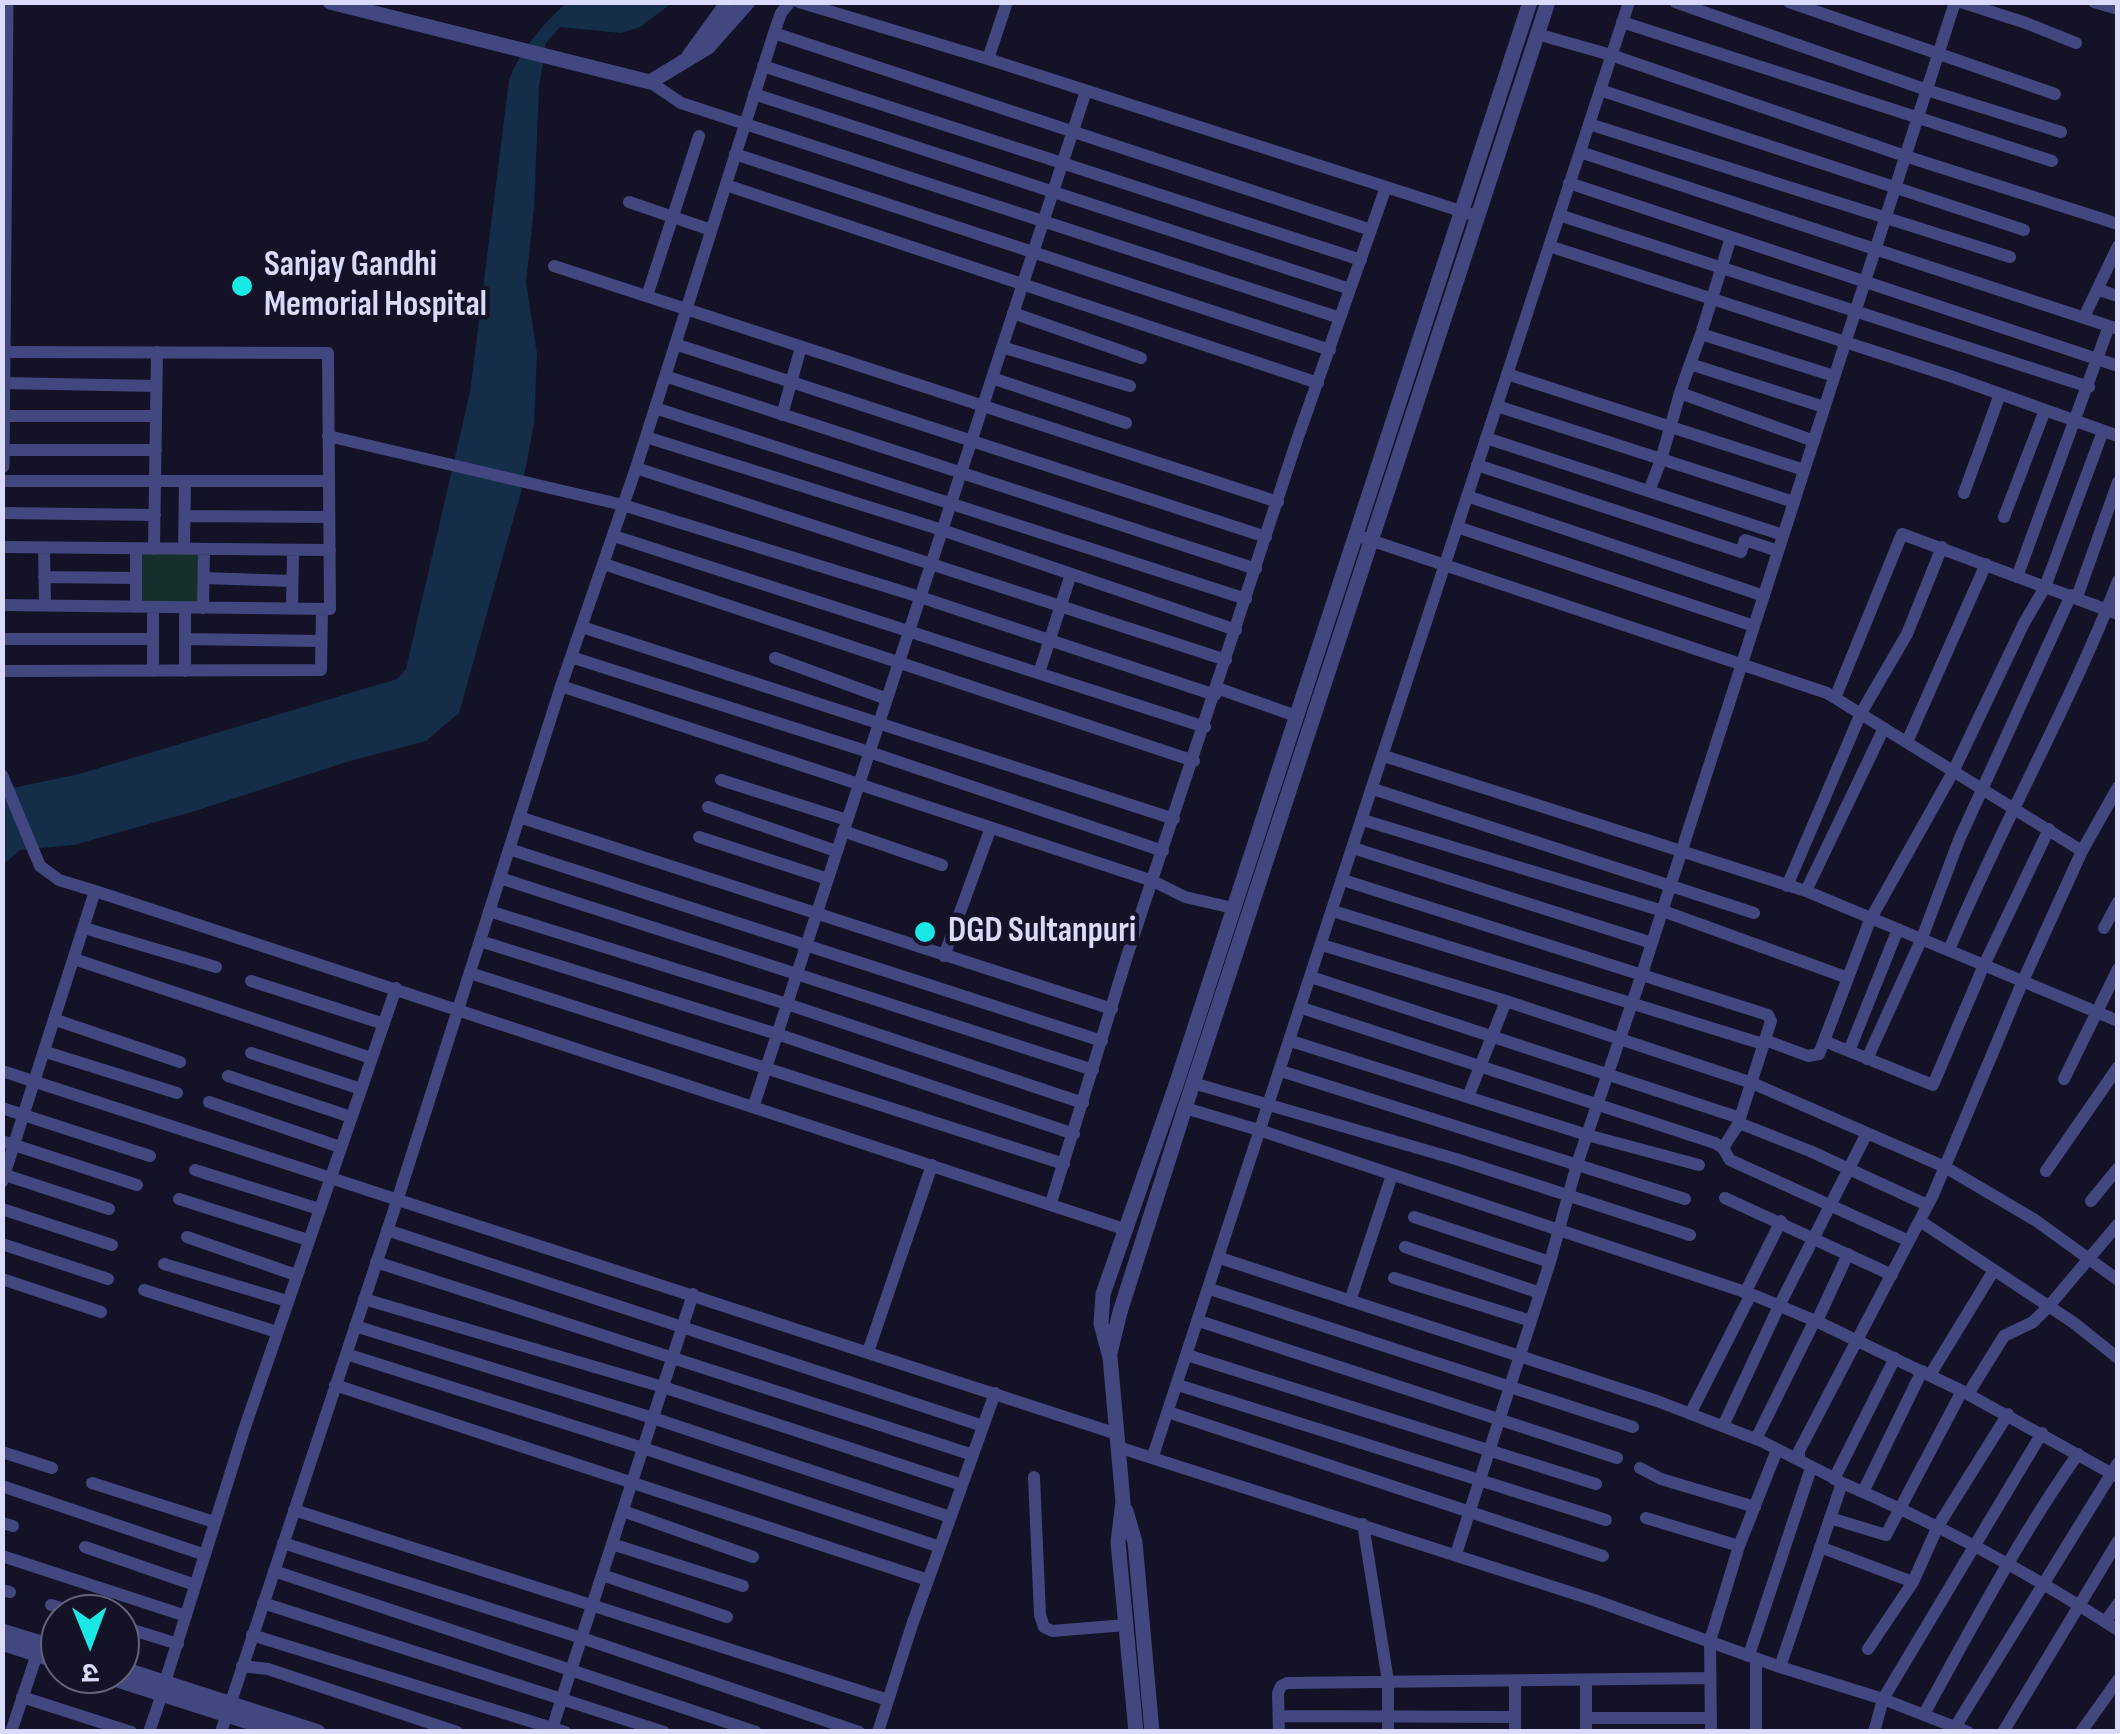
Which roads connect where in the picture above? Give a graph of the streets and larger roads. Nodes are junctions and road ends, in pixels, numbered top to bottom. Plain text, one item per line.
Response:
1 (6, 2) edge
2 (330, 2) edge
3 (728, 2) edge
4 (748, 2) edge
5 (790, 2) edge
6 (799, 2) edge
7 (1007, 2) edge
8 (1530, 2) edge
9 (1548, 2) edge
10 (1628, 2) edge
11 (1674, 2) edge
12 (1789, 2) edge
13 (1958, 2) edge
14 (2094, 2) edge
15 (2118, 8) edge
16 (1622, 22) junction
17 (774, 33) junction
18 (1537, 34) junction
19 (2076, 43) dead end
20 (1611, 56) junction
21 (1938, 56) junction
22 (988, 59) junction
23 (685, 64) junction
24 (763, 66) junction
25 (650, 82) junction
26 (1086, 90) junction
27 (1600, 90) junction
28 (1927, 90) junction
29 (754, 94) junction
30 (2056, 94) dead end
31 (1918, 118) junction
32 (1589, 124) junction
33 (745, 125) junction
34 (1073, 130) junction
35 (2060, 132) dead end
36 (699, 136) dead end
37 (1580, 152) junction
38 (735, 154) junction
39 (1905, 156) junction
40 (1063, 161) junction
41 (2052, 161) dead end
42 (1570, 183) junction
43 (726, 185) junction
44 (1386, 187) junction
45 (1895, 188) junction
46 (1054, 190) junction
47 (629, 202) dead end
48 (1460, 211) junction
49 (1559, 215) junction
50 (672, 216) junction
51 (1477, 216) junction
52 (1886, 218) junction
53 (1042, 222) junction
54 (2118, 224) edge
55 (711, 230) junction
56 (1371, 230) junction
57 (2024, 230) dead end
58 (1731, 237) junction
59 (1549, 246) junction
60 (2118, 246) edge
61 (1876, 248) junction
62 (1034, 251) junction
63 (4, 252) edge
64 (2010, 257) dead end
65 (1361, 260) junction
66 (554, 266) dead end
67 (1722, 266) junction
68 (1866, 280) junction
69 (1022, 285) junction
70 (1350, 289) junction
71 (2098, 290) junction
72 (647, 296) junction
73 (2118, 296) edge
74 (1711, 299) junction
75 (686, 308) junction
76 (1855, 311) junction
77 (1013, 313) junction
78 (1340, 318) junction
79 (2084, 318) junction
80 (2113, 328) edge
81 (1701, 334) junction
82 (1845, 342) junction
83 (675, 344) junction
84 (800, 347) junction
85 (1002, 347) junction
86 (1330, 350) junction
87 (3, 352) edge
88 (156, 352) junction
89 (1141, 358) dead end
90 (2096, 359) junction
91 (1690, 364) junction
92 (2118, 366) edge
93 (3, 371) edge
94 (1507, 374) junction
95 (666, 376) junction
96 (1834, 376) junction
97 (992, 378) junction
98 (791, 383) junction
99 (3, 384) edge
100 (1318, 384) junction
101 (156, 386) junction
102 (1130, 386) dead end
103 (2088, 387) junction
104 (1680, 394) junction
105 (2000, 394) junction
106 (1496, 406) junction
107 (1824, 407) junction
108 (656, 408) junction
109 (982, 408) junction
110 (2044, 410) junction
111 (782, 415) junction
112 (3, 416) edge
113 (156, 416) junction
114 (2076, 421) junction
115 (1126, 422) dead end
116 (1668, 426) junction
117 (2103, 431) junction
118 (328, 436) junction
119 (2118, 436) edge
120 (646, 437) junction
121 (1486, 438) junction
122 (1814, 440) junction
123 (971, 442) junction
124 (3, 450) edge
125 (156, 450) junction
126 (1661, 460) junction
127 (1477, 465) junction
128 (2, 466) edge
129 (636, 468) junction
130 (1804, 470) junction
131 (960, 474) junction
132 (2, 481) edge
133 (155, 481) junction
134 (185, 481) junction
135 (329, 482) junction
136 (2118, 482) edge
137 (1648, 491) junction
138 (1964, 492) dead end
139 (1467, 496) junction
140 (1278, 502) junction
141 (1794, 502) junction
142 (951, 503) junction
143 (624, 506) junction
144 (2, 512) edge
145 (155, 514) junction
146 (184, 516) junction
147 (330, 517) junction
148 (2004, 517) dead end
149 (1457, 528) junction
150 (942, 530) junction
151 (1783, 535) junction
152 (614, 536) junction
153 (1266, 537) junction
154 (1362, 537) junction
155 (2, 548) edge
156 (44, 548) junction
157 (1942, 548) junction
158 (136, 549) junction
159 (154, 549) junction
160 (184, 549) junction
161 (204, 549) junction
162 (293, 550) junction
163 (330, 550) junction
164 (1778, 551) junction
165 (931, 563) junction
166 (604, 564) junction
167 (1986, 564) junction
168 (1444, 565) junction
169 (1256, 570) junction
170 (1071, 574) junction
171 (44, 577) junction
172 (2017, 577) junction
173 (136, 578) junction
174 (204, 578) junction
175 (292, 581) junction
176 (2118, 581) edge
177 (2045, 587) junction
178 (1764, 596) junction
179 (2074, 596) junction
180 (920, 597) junction
181 (1246, 600) junction
182 (2, 605) edge
183 (45, 605) junction
184 (136, 606) junction
185 (1061, 606) junction
186 (152, 607) junction
187 (185, 608) junction
188 (203, 608) junction
189 (292, 609) junction
190 (322, 609) junction
191 (2112, 611) edge
192 (582, 626) junction
193 (1754, 626) junction
194 (909, 630) junction
195 (1236, 630) junction
196 (185, 638) junction
197 (2, 639) edge
198 (153, 639) junction
199 (1050, 640) junction
200 (321, 641) junction
201 (571, 658) junction
202 (776, 658) dead end
203 (1226, 660) junction
204 (899, 661) junction
205 (1741, 665) junction
206 (153, 671) junction
207 (185, 671) junction
208 (2, 672) edge
209 (1040, 673) junction
210 (561, 686) junction
211 (1216, 692) junction
212 (1836, 698) junction
213 (886, 699) junction
214 (1861, 713) junction
215 (1296, 716) junction
216 (879, 722) junction
217 (1205, 727) junction
218 (1884, 728) junction
219 (1907, 742) junction
220 (869, 752) junction
221 (1384, 756) junction
222 (1194, 761) junction
223 (1952, 772) junction
224 (2, 776) edge
225 (721, 780) dead end
226 (858, 785) junction
227 (1983, 788) junction
228 (1373, 789) junction
229 (2116, 792) edge
230 (708, 807) dead end
231 (2017, 808) junction
232 (519, 816) junction
233 (1174, 819) junction
234 (1362, 820) junction
235 (845, 825) junction
236 (2048, 829) junction
237 (990, 830) junction
238 (699, 837) dead end
239 (1353, 848) junction
240 (509, 849) junction
241 (1682, 850) junction
242 (836, 851) junction
243 (1163, 851) junction
244 (2082, 851) junction
245 (942, 865) dead end
246 (500, 878) junction
247 (828, 879) junction
248 (1343, 880) junction
249 (1153, 881) junction
250 (1671, 885) junction
251 (1787, 886) junction
252 (95, 891) junction
253 (1806, 891) junction
254 (2118, 902) edge
255 (1233, 908) junction
256 (489, 911) junction
257 (1333, 911) junction
258 (1663, 911) junction
259 (817, 912) junction
260 (1754, 913) dead end
261 (1870, 920) junction
262 (84, 928) junction
263 (2104, 928) dead end
264 (1898, 929) junction
265 (1922, 938) junction
266 (480, 940) junction
267 (1652, 943) junction
268 (806, 945) junction
269 (1322, 945) junction
270 (1950, 950) junction
271 (944, 956) junction
272 (74, 959) junction
273 (1984, 965) junction
274 (216, 966) dead end
275 (2118, 969) edge
276 (470, 973) junction
277 (796, 974) junction
278 (1642, 974) junction
279 (1312, 977) junction
280 (1848, 978) junction
281 (251, 981) dead end
282 (2022, 983) junction
283 (396, 988) junction
284 (1506, 1001) junction
285 (786, 1004) junction
286 (1632, 1004) junction
287 (1302, 1008) junction
288 (1112, 1009) junction
289 (458, 1010) junction
290 (2099, 1012) junction
291 (56, 1020) junction
292 (2118, 1021) edge
293 (384, 1024) junction
294 (777, 1034) junction
295 (1494, 1036) junction
296 (1618, 1040) junction
297 (1102, 1041) junction
298 (1291, 1041) junction
299 (1824, 1041) junction
300 (1764, 1042) junction
301 (1848, 1051) junction
302 (46, 1052) junction
303 (251, 1052) dead end
304 (371, 1058) junction
305 (1867, 1059) junction
306 (180, 1062) dead end
307 (766, 1066) junction
308 (1482, 1066) junction
309 (2118, 1067) edge
310 (1093, 1070) junction
311 (2, 1071) edge
312 (1281, 1071) junction
313 (228, 1076) dead end
314 (1608, 1077) junction
315 (2064, 1079) dead end
316 (36, 1082) junction
317 (1193, 1083) junction
318 (1752, 1083) junction
319 (361, 1089) junction
320 (177, 1092) dead end
321 (1468, 1097) junction
322 (209, 1102) dead end
323 (1084, 1103) junction
324 (754, 1104) junction
325 (1271, 1104) junction
326 (1599, 1104) junction
327 (2, 1108) edge
328 (1185, 1108) junction
329 (25, 1116) junction
330 (351, 1117) junction
331 (1740, 1121) junction
332 (1262, 1131) junction
333 (1868, 1132) junction
334 (1074, 1134) junction
335 (1587, 1135) junction
336 (9, 1142) edge
337 (340, 1147) junction
338 (1723, 1148) junction
339 (150, 1156) dead end
340 (1064, 1164) junction
341 (1577, 1164) junction
342 (932, 1165) junction
343 (1699, 1165) dead end
344 (1945, 1167) junction
345 (2118, 1168) edge
346 (1851, 1169) junction
347 (195, 1170) dead end
348 (2046, 1171) dead end
349 (1392, 1175) junction
350 (3, 1177) edge
351 (330, 1178) junction
352 (137, 1185) dead end
353 (1567, 1197) junction
354 (398, 1198) junction
355 (1686, 1198) dead end
356 (1725, 1198) dead end
357 (179, 1199) dead end
358 (2091, 1201) dead end
359 (1051, 1203) junction
360 (1832, 1205) junction
361 (1928, 1205) junction
362 (2, 1209) edge
363 (109, 1209) dead end
364 (318, 1209) junction
365 (1414, 1218) dead end
366 (1920, 1220) junction
367 (1781, 1221) junction
368 (2118, 1224) edge
369 (1557, 1229) junction
370 (387, 1230) junction
371 (1127, 1230) junction
372 (1690, 1234) dead end
373 (187, 1237) dead end
374 (1816, 1237) junction
375 (308, 1240) junction
376 (1909, 1241) junction
377 (2, 1244) edge
378 (112, 1245) dead end
379 (1406, 1247) dead end
380 (1848, 1254) junction
381 (1220, 1258) junction
382 (2088, 1258) junction
383 (376, 1262) junction
384 (1550, 1262) junction
385 (164, 1264) dead end
386 (1994, 1270) junction
387 (296, 1275) junction
388 (1892, 1275) junction
389 (1394, 1278) dead end
390 (2, 1279) edge
391 (108, 1279) dead end
392 (2118, 1280) edge
393 (1210, 1288) junction
394 (144, 1290) dead end
395 (1540, 1293) junction
396 (693, 1294) junction
397 (1748, 1294) junction
398 (364, 1299) junction
399 (287, 1301) junction
400 (1350, 1301) junction
401 (1779, 1306) junction
402 (2049, 1306) junction
403 (101, 1312) dead end
404 (1530, 1320) junction
405 (1816, 1320) junction
406 (1199, 1321) junction
407 (355, 1326) junction
408 (682, 1326) junction
409 (278, 1332) junction
410 (1858, 1340) junction
411 (868, 1352) junction
412 (346, 1354) junction
413 (1187, 1355) junction
414 (1110, 1357) junction
415 (1519, 1358) junction
416 (1895, 1358) junction
417 (2118, 1358) edge
418 (672, 1359) junction
419 (1926, 1373) junction
420 (1178, 1384) junction
421 (335, 1385) junction
422 (663, 1387) junction
423 (1509, 1389) junction
424 (1965, 1392) junction
425 (995, 1393) junction
426 (1168, 1412) junction
427 (1690, 1414) junction
428 (2008, 1414) junction
429 (653, 1418) junction
430 (1498, 1421) junction
431 (983, 1426) junction
432 (1723, 1426) junction
433 (1634, 1427) dead end
434 (2042, 1433) junction
435 (1756, 1439) junction
436 (1117, 1441) junction
437 (643, 1448) junction
438 (1777, 1450) junction
439 (2, 1452) edge
440 (1489, 1452) junction
441 (2078, 1454) junction
442 (973, 1455) junction
443 (1154, 1456) junction
444 (1617, 1458) dead end
445 (1805, 1464) junction
446 (52, 1468) dead end
447 (1640, 1468) dead end
448 (2115, 1471) edge
449 (1034, 1477) dead end
450 (1480, 1480) junction
451 (1837, 1481) junction
452 (632, 1482) junction
453 (92, 1483) dead end
454 (1596, 1484) dead end
455 (962, 1485) junction
456 (2, 1486) edge
457 (1863, 1492) junction
458 (1123, 1502) junction
459 (1755, 1508) junction
460 (1899, 1509) junction
461 (294, 1510) junction
462 (622, 1511) junction
463 (1469, 1513) junction
464 (950, 1517) junction
465 (1646, 1518) dead end
466 (1830, 1518) junction
467 (1606, 1520) dead end
468 (214, 1522) junction
469 (1363, 1524) junction
470 (1938, 1526) junction
471 (2118, 1541) edge
472 (283, 1544) junction
473 (612, 1544) junction
474 (1740, 1546) junction
475 (1820, 1546) junction
476 (85, 1547) dead end
477 (940, 1547) junction
478 (1975, 1547) junction
479 (1456, 1554) junction
480 (2, 1556) edge
481 (205, 1556) junction
482 (1603, 1556) dead end
483 (754, 1557) dead end
484 (2006, 1564) junction
485 (274, 1570) junction
486 (602, 1575) junction
487 (928, 1580) junction
488 (1913, 1582) junction
489 (196, 1584) junction
490 (2041, 1584) junction
491 (744, 1586) dead end
492 (263, 1603) junction
493 (2079, 1604) junction
494 (2118, 1604) edge
495 (592, 1606) junction
496 (186, 1616) junction
497 (727, 1617) dead end
498 (1126, 1625) junction
499 (2112, 1626) edge
500 (2, 1631) edge
501 (140, 1632) edge
502 (252, 1636) junction
503 (582, 1638) junction
504 (1710, 1641) junction
505 (40, 1643) edge
506 (2, 1644) edge
507 (178, 1644) junction
508 (1868, 1649) dead end
509 (36, 1654) junction
510 (40, 1655) edge
511 (1752, 1657) junction
512 (242, 1666) junction
513 (1780, 1666) junction
514 (572, 1669) junction
515 (140, 1677) edge
516 (1710, 1678) junction
517 (1515, 1680) junction
518 (2118, 1680) edge
519 (1388, 1681) junction
520 (1586, 1682) junction
521 (140, 1683) edge
522 (163, 1688) junction
523 (22, 1697) junction
524 (562, 1698) junction
525 (1883, 1699) junction
526 (888, 1700) junction
527 (229, 1709) junction
528 (1924, 1714) junction
529 (1280, 1716) junction
530 (1388, 1724) edge
531 (1515, 1724) edge
532 (1711, 1724) edge
533 (1586, 1725) edge
534 (15, 1730) edge
535 (556, 1730) edge
536 (1959, 1730) edge
537 (131, 1732) edge
538 (149, 1732) edge
539 (221, 1732) edge
540 (280, 1732) edge
541 (318, 1732) edge
542 (457, 1732) edge
543 (664, 1732) edge
544 (756, 1732) edge
545 (860, 1732) edge
546 (878, 1732) edge
547 (1136, 1732) edge
548 (1152, 1732) edge
549 (1279, 1732) edge
550 (1756, 1732) edge
551 (1874, 1732) edge
552 (2002, 1732) edge
553 (2081, 1732) edge

1 - 63 street
2 - 25 street
3 - 23 street
4 - 23 street
5 - 17 street
6 - 22 street
7 - 22 street
8 - 48 street
9 - 18 street
10 - 16 street
11 - 28 street
12 - 21 street
13 - 19 street
13 - 21 street
14 - 15 street
16 - 20 street
16 - 31 street
17 - 24 street
17 - 34 street
18 - 20 street
18 - 51 street
20 - 27 street
20 - 39 street
21 - 28 street
21 - 30 street
22 - 26 street
23 - 25 street
24 - 29 street
24 - 40 street
25 - 33 street
26 - 34 street
26 - 44 street
27 - 32 street
27 - 45 street
28 - 31 street
28 - 35 street
29 - 33 street
29 - 46 street
31 - 39 street
31 - 41 street
32 - 37 street
32 - 52 street
33 - 38 street
33 - 53 street
34 - 40 street
34 - 56 street
36 - 50 street
37 - 42 street
37 - 61 street
38 - 43 street
38 - 62 street
39 - 45 street
39 - 54 street
40 - 46 street
40 - 65 street
42 - 49 street
42 - 58 street
43 - 55 street
43 - 69 street
44 - 48 street
44 - 56 street
45 - 52 street
45 - 57 street
46 - 53 street
46 - 70 street
47 - 50 street
48 - 51 street
48 - 154 street
49 - 59 street
49 - 67 street
50 - 55 street
50 - 72 street
51 - 154 street
52 - 61 street
52 - 64 street
53 - 62 street
53 - 78 street
55 - 75 street
56 - 65 street
58 - 67 street
58 - 68 street
59 - 74 street
59 - 94 street
60 - 71 street
61 - 68 street
61 - 79 street
62 - 69 street
62 - 86 street
63 - 87 street
65 - 70 street
66 - 72 street
67 - 74 street
67 - 76 street
68 - 76 street
68 - 90 street
69 - 77 street
69 - 100 street
70 - 78 street
71 - 73 street
71 - 79 street
72 - 75 street
74 - 81 street
74 - 82 street
75 - 83 street
75 - 84 street
76 - 82 street
76 - 103 street
77 - 85 street
77 - 89 street
78 - 86 street
79 - 80 street
80 - 90 street
81 - 91 street
81 - 96 street
82 - 96 street
82 - 105 street
83 - 95 street
83 - 98 street
84 - 98 street
84 - 109 street
85 - 97 street
85 - 102 street
86 - 100 street
87 - 88 street
87 - 93 street
88 - 101 street
88 - 118 street
90 - 92 street
90 - 103 street
91 - 104 street
91 - 107 street
93 - 99 street
94 - 106 street
94 - 116 street
95 - 108 street
95 - 111 street
96 - 107 street
97 - 109 street
97 - 115 street
98 - 111 street
98 - 123 street
99 - 101 street
99 - 112 street
100 - 140 street
101 - 113 street
103 - 114 street
104 - 116 street
104 - 122 street
105 - 110 street
105 - 138 street
106 - 121 street
106 - 126 street
107 - 122 street
108 - 120 street
108 - 142 street
109 - 123 street
109 - 140 street
110 - 114 street
110 - 148 street
111 - 131 street
112 - 113 street
112 - 124 street
113 - 125 street
114 - 117 street
114 - 172 street
116 - 126 street
116 - 130 street
117 - 119 street
117 - 177 street
118 - 135 street
118 - 143 street
120 - 129 street
120 - 150 street
121 - 127 street
121 - 137 street
122 - 130 street
123 - 131 street
123 - 153 street
124 - 125 street
124 - 128 street
125 - 133 street
126 - 137 street
126 - 141 street
127 - 139 street
127 - 164 street
129 - 143 street
129 - 165 street
130 - 141 street
131 - 142 street
131 - 169 street
132 - 133 street
133 - 134 street
133 - 145 street
134 - 135 street
134 - 146 street
135 - 147 street
136 - 179 street
137 - 151 street
139 - 149 street
139 - 178 street
140 - 153 street
141 - 151 street
142 - 150 street
142 - 181 street
143 - 152 street
143 - 180 street
144 - 145 street
145 - 159 street
146 - 147 street
146 - 160 street
147 - 163 street
149 - 168 street
149 - 193 street
150 - 165 street
150 - 170 street
151 - 164 street
152 - 166 street
152 - 194 street
153 - 169 street
154 - 168 street
154 - 215 street
154 - 317 street
155 - 156 street
156 - 158 street
156 - 171 street
157 - 167 street
157 - 212 street
157 - 214 street
158 - 159 street
158 - 173 street
159 - 160 street
160 - 161 street
161 - 162 street
161 - 174 street
162 - 163 street
162 - 175 street
163 - 190 street
164 - 178 street
165 - 180 street
165 - 185 street
166 - 192 street
166 - 204 street
167 - 172 street
167 - 219 street
168 - 205 street
168 - 221 street
169 - 181 street
170 - 185 street
170 - 195 street
171 - 173 street
171 - 183 street
172 - 177 street
173 - 184 street
174 - 175 street
174 - 188 street
175 - 189 street
176 - 191 street
177 - 179 street
177 - 223 street
178 - 193 street
179 - 191 street
179 - 227 street
180 - 194 street
180 - 199 street
181 - 195 street
182 - 183 street
183 - 184 street
184 - 186 street
185 - 199 street
185 - 203 street
186 - 187 street
186 - 198 street
187 - 188 street
187 - 196 street
188 - 189 street
189 - 190 street
190 - 200 street
191 - 231 street
192 - 201 street
192 - 216 street
193 - 205 street
194 - 204 street
194 - 209 street
195 - 203 street
196 - 200 street
196 - 207 street
197 - 198 street
198 - 206 street
199 - 209 street
199 - 211 street
200 - 207 street
201 - 210 street
201 - 220 street
202 - 213 street
203 - 211 street
204 - 213 street
204 - 222 street
205 - 212 street
205 - 241 street
206 - 207 street
206 - 208 street
209 - 217 street
210 - 226 street
210 - 232 street
211 - 215 street
211 - 217 street
212 - 214 street
213 - 216 street
214 - 218 street
214 - 251 street
215 - 255 street
216 - 220 street
216 - 233 street
217 - 222 street
218 - 219 street
218 - 253 street
219 - 223 street
220 - 226 street
220 - 243 street
221 - 228 street
221 - 241 street
222 - 233 street
223 - 227 street
223 - 261 street
224 - 252 street
225 - 235 street
226 - 235 street
226 - 237 street
227 - 231 street
227 - 265 street
228 - 234 street
228 - 250 street
229 - 244 street
230 - 242 street
231 - 236 street
231 - 270 street
232 - 240 street
232 - 259 street
233 - 243 street
234 - 239 street
234 - 258 street
235 - 242 street
235 - 245 street
236 - 244 street
236 - 273 street
237 - 249 street
237 - 271 street
238 - 247 street
239 - 248 street
239 - 267 street
240 - 246 street
240 - 268 street
241 - 250 street
241 - 251 street
242 - 247 street
243 - 249 street
244 - 282 street
246 - 256 street
246 - 277 street
247 - 259 street
248 - 257 street
248 - 278 street
249 - 255 street
249 - 288 street
250 - 258 street
250 - 260 street
251 - 253 street
252 - 262 street
252 - 283 street
253 - 261 street
254 - 263 street
255 - 371 street
256 - 266 street
256 - 285 street
257 - 269 street
257 - 286 street
258 - 267 street
258 - 280 street
259 - 268 street
259 - 271 street
261 - 264 street
261 - 280 street
262 - 272 street
262 - 274 street
264 - 265 street
264 - 301 street
265 - 270 street
265 - 305 street
266 - 276 street
266 - 294 street
267 - 278 street
268 - 277 street
268 - 297 street
269 - 279 street
269 - 284 street
270 - 273 street
271 - 288 street
272 - 291 street
272 - 304 street
273 - 282 street
273 - 305 street
275 - 290 street
276 - 289 street
276 - 307 street
277 - 285 street
277 - 310 street
278 - 286 street
278 - 300 street
279 - 287 street
279 - 295 street
280 - 299 street
281 - 293 street
282 - 290 street
282 - 344 street
283 - 289 street
283 - 293 street
284 - 295 street
284 - 296 street
285 - 294 street
285 - 323 street
286 - 296 street
286 - 300 street
287 - 298 street
287 - 308 street
288 - 297 street
289 - 324 street
289 - 354 street
290 - 292 street
290 - 315 street
291 - 302 street
291 - 306 street
293 - 304 street
294 - 307 street
294 - 334 street
295 - 308 street
295 - 314 street
296 - 314 street
296 - 318 street
297 - 310 street
298 - 312 street
298 - 321 street
299 - 300 street
299 - 301 street
300 - 318 street
301 - 305 street
302 - 316 street
302 - 320 street
303 - 319 street
304 - 319 street
307 - 324 street
307 - 340 street
308 - 321 street
308 - 326 street
309 - 348 street
310 - 323 street
311 - 316 street
312 - 325 street
312 - 341 street
313 - 330 street
314 - 326 street
314 - 331 street
316 - 329 street
316 - 351 street
317 - 325 street
317 - 328 street
318 - 331 street
318 - 333 street
319 - 330 street
321 - 335 street
322 - 337 street
323 - 334 street
324 - 342 street
325 - 332 street
325 - 353 street
326 - 335 street
326 - 338 street
327 - 329 street
328 - 332 street
328 - 414 street
329 - 336 street
329 - 339 street
330 - 337 street
331 - 338 street
331 - 346 street
332 - 349 street
332 - 381 street
333 - 344 street
333 - 346 street
334 - 340 street
335 - 341 street
335 - 343 street
336 - 350 street
336 - 352 street
337 - 351 street
338 - 360 street
340 - 359 street
341 - 353 street
341 - 355 street
342 - 359 street
342 - 411 street
344 - 361 street
344 - 382 street
345 - 358 street
346 - 360 street
346 - 361 street
347 - 364 street
349 - 369 street
349 - 400 street
350 - 363 street
351 - 354 street
351 - 364 street
353 - 369 street
353 - 372 street
354 - 370 street
354 - 396 street
356 - 367 street
357 - 375 street
359 - 371 street
360 - 374 street
360 - 376 street
361 - 366 street
362 - 378 street
364 - 375 street
365 - 384 street
366 - 376 street
366 - 386 street
367 - 374 street
367 - 397 street
368 - 382 street
369 - 384 street
369 - 397 street
370 - 383 street
370 - 408 street
371 - 414 street
373 - 387 street
374 - 380 street
374 - 401 street
375 - 387 street
376 - 388 street
377 - 391 street
379 - 395 street
380 - 388 street
380 - 405 street
381 - 393 street
381 - 400 street
382 - 392 street
382 - 402 street
383 - 398 street
383 - 418 street
384 - 395 street
385 - 399 street
386 - 402 street
386 - 419 street
387 - 399 street
388 - 410 street
389 - 404 street
390 - 403 street
393 - 406 street
393 - 423 street
394 - 409 street
395 - 404 street
396 - 408 street
396 - 411 street
397 - 401 street
397 - 427 street
398 - 407 street
398 - 422 street
399 - 409 street
400 - 415 street
401 - 405 street
401 - 432 street
402 - 417 street
402 - 424 street
404 - 415 street
405 - 410 street
405 - 435 street
406 - 413 street
406 - 430 street
407 - 412 street
407 - 429 street
408 - 418 street
408 - 431 street
409 - 468 street
410 - 416 street
410 - 445 street
411 - 425 street
412 - 421 street
412 - 437 street
413 - 420 street
413 - 440 street
414 - 436 street
415 - 423 street
415 - 427 street
416 - 419 street
416 - 451 street
418 - 422 street
418 - 442 street
419 - 424 street
419 - 457 street
420 - 426 street
420 - 450 street
421 - 452 street
421 - 461 street
422 - 429 street
422 - 455 street
423 - 430 street
423 - 433 street
424 - 428 street
424 - 460 street
425 - 431 street
425 - 436 street
426 - 443 street
426 - 463 street
427 - 432 street
428 - 434 street
428 - 470 street
429 - 437 street
429 - 464 street
430 - 440 street
430 - 444 street
431 - 442 street
432 - 435 street
434 - 441 street
434 - 478 street
435 - 438 street
436 - 443 street
436 - 458 street
437 - 452 street
437 - 477 street
438 - 445 street
438 - 459 street
439 - 446 street
440 - 450 street
440 - 454 street
441 - 448 street
441 - 484 street
442 - 455 street
443 - 469 street
445 - 451 street
445 - 511 street
447 - 459 street
448 - 490 street
449 - 498 street
450 - 463 street
450 - 467 street
451 - 457 street
451 - 466 street
452 - 462 street
452 - 487 street
453 - 468 street
455 - 464 street
456 - 481 street
457 - 460 street
458 - 498 street
458 - 548 street
459 - 474 street
460 - 466 street
460 - 470 street
461 - 472 street
461 - 495 street
462 - 473 street
462 - 483 street
463 - 479 street
463 - 482 street
464 - 477 street
465 - 474 street
466 - 475 street
468 - 481 street
469 - 479 street
469 - 519 street
470 - 478 street
470 - 488 street
471 - 493 street
472 - 485 street
472 - 503 street
473 - 486 street
473 - 491 street
474 - 504 street
475 - 488 street
475 - 513 street
476 - 489 street
477 - 487 street
478 - 484 street
478 - 525 street
479 - 504 street
480 - 496 street
481 - 489 street
484 - 490 street
484 - 528 street
485 - 492 street
485 - 514 street
486 - 495 street
486 - 497 street
487 - 526 street
488 - 508 street
489 - 496 street
490 - 493 street
490 - 536 street
492 - 502 street
492 - 524 street
493 - 499 street
493 - 552 street
494 - 499 street
495 - 503 street
495 - 526 street
496 - 507 street
498 - 547 street
500 - 505 street
501 - 507 street
502 - 512 street
502 - 535 street
503 - 514 street
503 - 545 street
504 - 511 street
504 - 516 street
506 - 509 street
507 - 522 street
509 - 510 street
509 - 523 street
511 - 513 street
511 - 550 street
512 - 527 street
512 - 542 street
513 - 525 street
514 - 524 street
514 - 544 street
515 - 522 street
516 - 520 street
516 - 532 street
517 - 519 street
517 - 520 street
517 - 531 street
518 - 553 street
519 - 529 street
519 - 530 street
520 - 533 street
521 - 522 street
522 - 527 street
522 - 538 street
523 - 534 street
523 - 537 street
524 - 535 street
524 - 543 street
525 - 528 street
525 - 551 street
526 - 546 street
527 - 539 street
527 - 540 street
527 - 541 street
528 - 536 street
529 - 530 street
529 - 549 street
530 - 531 street
532 - 533 street

